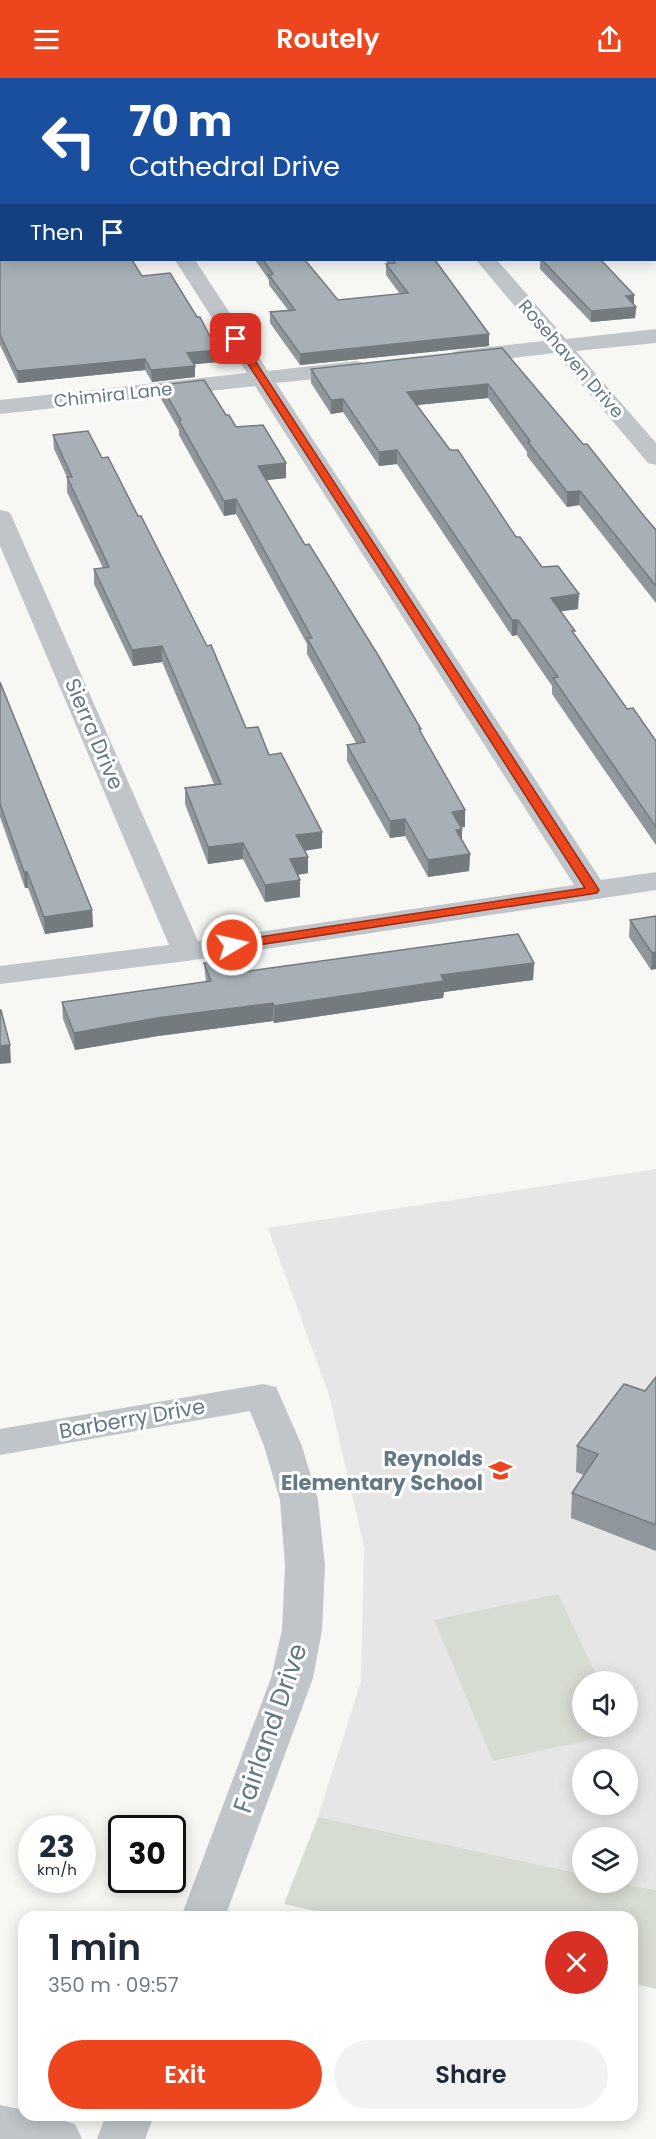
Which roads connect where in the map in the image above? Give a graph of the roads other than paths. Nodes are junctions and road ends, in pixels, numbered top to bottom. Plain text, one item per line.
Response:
1 (187, 261) edge
2 (487, 261) edge
3 (656, 336) edge
4 (561, 346) junction
5 (439, 360) edge
6 (380, 366) edge
7 (262, 379) junction
8 (0, 407) edge
9 (656, 458) edge
10 (0, 517) edge
11 (656, 881) edge
12 (592, 890) junction
13 (187, 952) junction
14 (0, 975) edge
15 (263, 1396) joint
16 (0, 1442) edge
17 (205, 1911) edge
18 (128, 2121) edge
19 (0, 2125) edge
20 (58, 2139) edge
21 (121, 2139) edge

1 - 7 street
2 - 4 street, Rosehaven Drive
3 - 4 street
4 - 5 street
4 - 9 street, Rosehaven Drive
6 - 7 street, Chimira Lane
7 - 8 street, Chimira Lane
7 - 12 street
10 - 13 street, Sierra Drive
11 - 12 street
12 - 13 street
13 - 14 street
15 - 16 street, Barberry Drive
15 - 17 street, Fairland Drive
18 - 21 street
19 - 20 street

